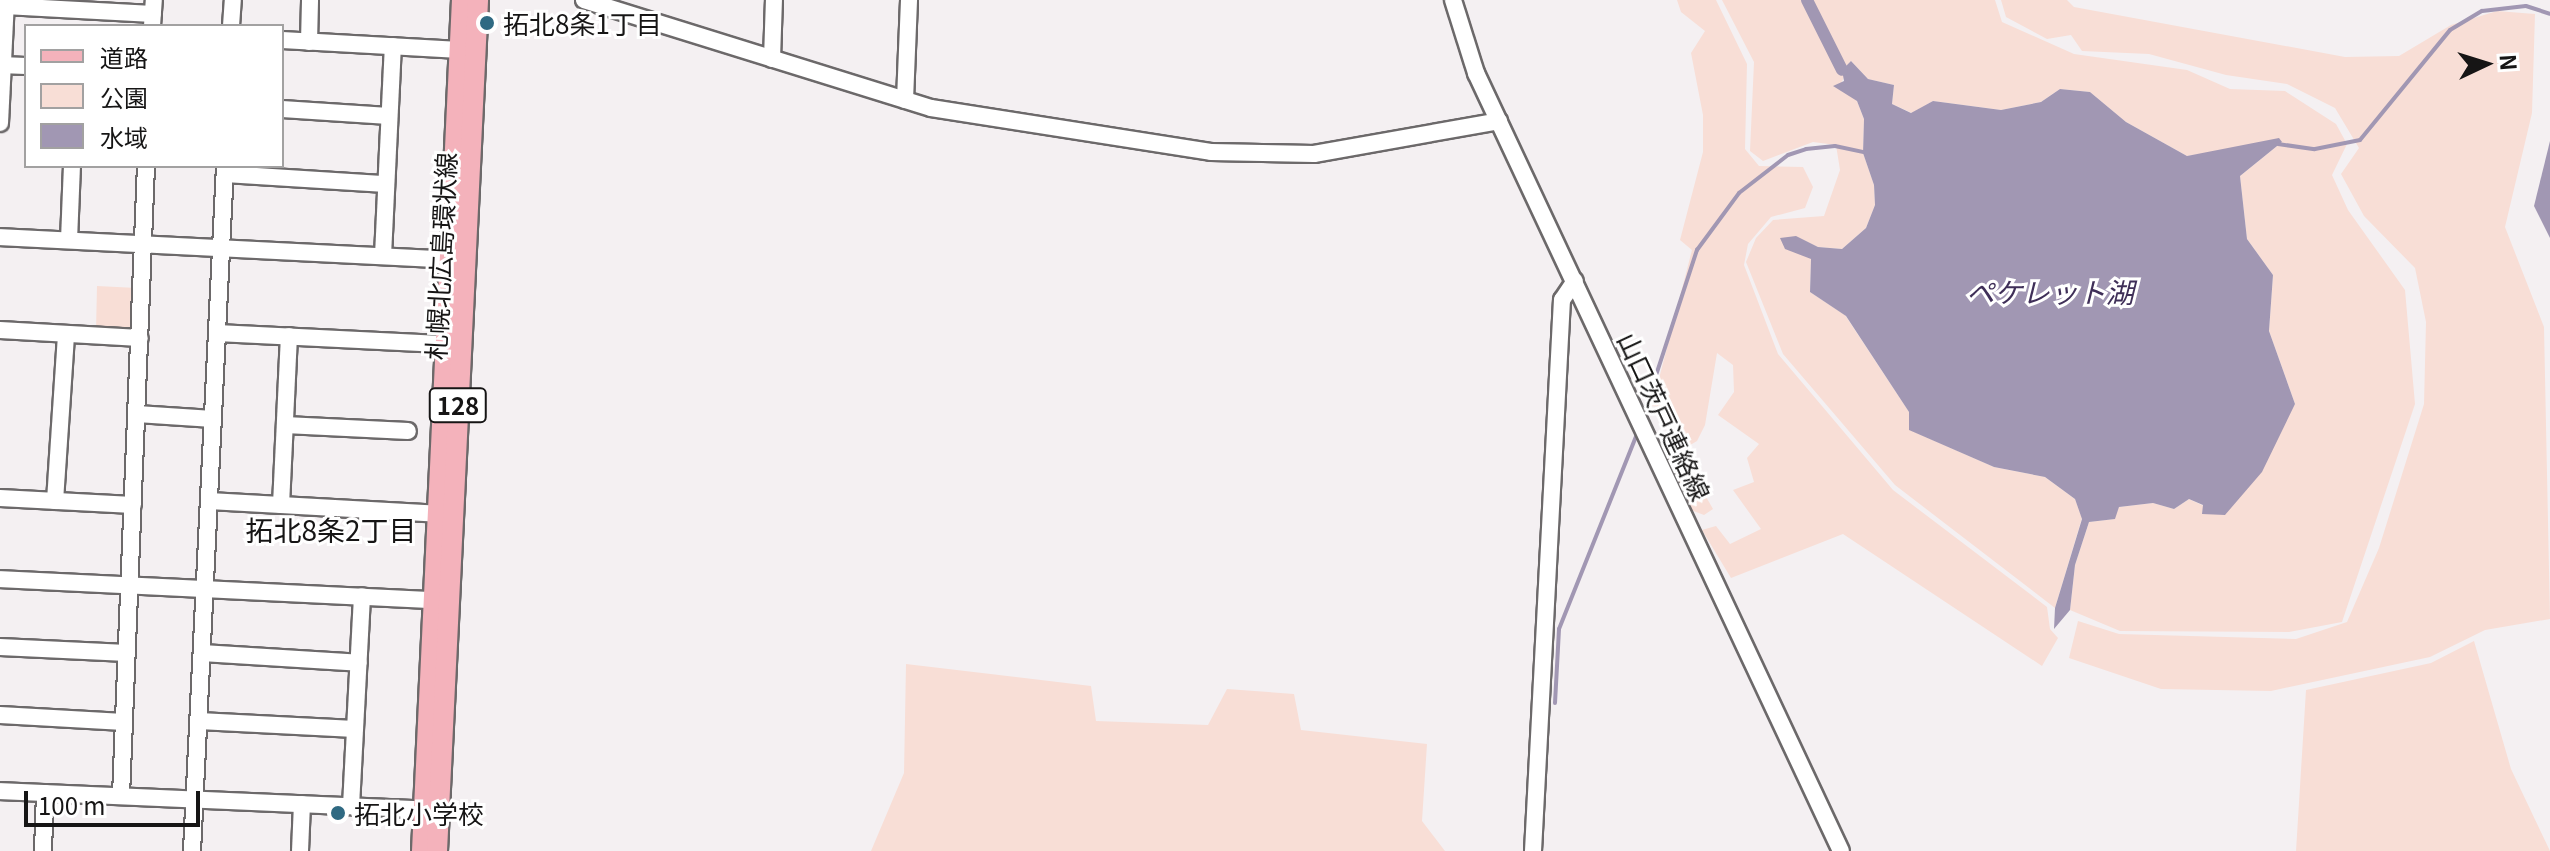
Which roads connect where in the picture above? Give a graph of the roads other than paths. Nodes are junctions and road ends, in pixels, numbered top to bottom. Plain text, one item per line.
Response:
1 (233, 0) edge
2 (310, 0) edge
3 (462, 0) edge
4 (478, 0) edge
5 (584, 0) edge
6 (774, 0) edge
7 (909, 0) edge
8 (1453, 0) edge
9 (6, 3) edge
10 (67, 12) edge
11 (153, 13) edge
12 (231, 24) edge
13 (284, 40) edge
14 (309, 42) junction
15 (393, 46) junction
16 (460, 50) junction
17 (772, 59) junction
18 (1, 65) edge
19 (24, 66) edge
20 (905, 100) junction
21 (284, 109) edge
22 (389, 116) junction
23 (1499, 121) junction
24 (0, 123) edge
25 (72, 168) edge
26 (146, 168) edge
27 (225, 170) edge
28 (386, 184) junction
29 (0, 237) edge
30 (69, 240) junction
31 (143, 244) junction
32 (221, 248) junction
33 (383, 256) junction
34 (458, 260) junction
35 (1575, 281) junction
36 (0, 330) edge
37 (217, 333) junction
38 (66, 334) junction
39 (289, 336) junction
40 (140, 338) junction
41 (446, 344) junction
42 (137, 414) junction
43 (213, 419) junction
44 (285, 425) junction
45 (408, 431) dead end
46 (0, 498) edge
47 (55, 501) junction
48 (209, 501) junction
49 (133, 505) junction
50 (281, 505) junction
51 (438, 514) junction
52 (0, 579) edge
53 (129, 584) junction
54 (205, 588) junction
55 (362, 596) junction
56 (442, 600) junction
57 (0, 647) edge
58 (127, 653) junction
59 (202, 653) junction
60 (359, 663) junction
61 (0, 715) edge
62 (199, 721) junction
63 (124, 722) junction
64 (355, 729) junction
65 (0, 791) edge
66 (45, 793) junction
67 (121, 796) junction
68 (195, 799) junction
69 (302, 804) junction
70 (351, 806) junction
71 (432, 810) junction
72 (43, 851) edge
73 (192, 851) edge
74 (300, 851) edge
75 (422, 851) edge
76 (437, 851) edge
77 (1533, 851) edge
78 (1841, 851) edge

1 - 12 street
2 - 14 street
3 - 16 main road, 札幌北広島環状線 / 128
4 - 34 main road, 札幌北広島環状線 / 128
5 - 17 street
6 - 17 street
7 - 20 street
8 - 23 street, 山口茨戸連絡線
9 - 10 street
9 - 18 street
10 - 11 street
13 - 14 street
14 - 15 street
15 - 16 street
15 - 22 street
16 - 34 main road, 札幌北広島環状線 / 128
17 - 20 street
18 - 19 street
18 - 24 street
20 - 23 street
21 - 22 street
22 - 28 street
23 - 35 street, 山口茨戸連絡線
25 - 30 street
26 - 31 street
27 - 28 street
27 - 32 street
28 - 33 street
29 - 30 street
30 - 31 street
31 - 32 street
31 - 40 street
32 - 33 street
32 - 37 street
33 - 34 street
34 - 41 main road, 札幌北広島環状線 / 128
34 - 56 main road, 札幌北広島環状線 / 128
35 - 77 street
35 - 78 street, 山口茨戸連絡線
36 - 38 street
37 - 39 street
37 - 43 street
38 - 40 street
38 - 47 street
39 - 41 street
39 - 44 street
40 - 42 street
41 - 51 main road, 札幌北広島環状線 / 128
42 - 43 street
42 - 49 street
43 - 48 street
44 - 45 street
44 - 50 street
46 - 47 street
47 - 49 street
48 - 50 street
48 - 54 street
49 - 53 street
50 - 51 street
51 - 56 main road, 札幌北広島環状線 / 128
52 - 53 street
53 - 54 street
53 - 58 street
54 - 55 street
54 - 59 street
55 - 56 street
55 - 60 street
56 - 71 main road, 札幌北広島環状線 / 128
57 - 58 street
58 - 63 street
59 - 60 street
59 - 62 street
60 - 64 street
61 - 63 street
62 - 64 street
62 - 68 street
63 - 67 street
64 - 70 street
65 - 66 street
66 - 67 street
66 - 72 street
67 - 68 street
68 - 69 street
68 - 73 street
69 - 70 street
69 - 74 street
70 - 71 street
71 - 75 main road, 札幌北広島環状線 / 128
71 - 76 main road, 札幌北広島環状線 / 128

